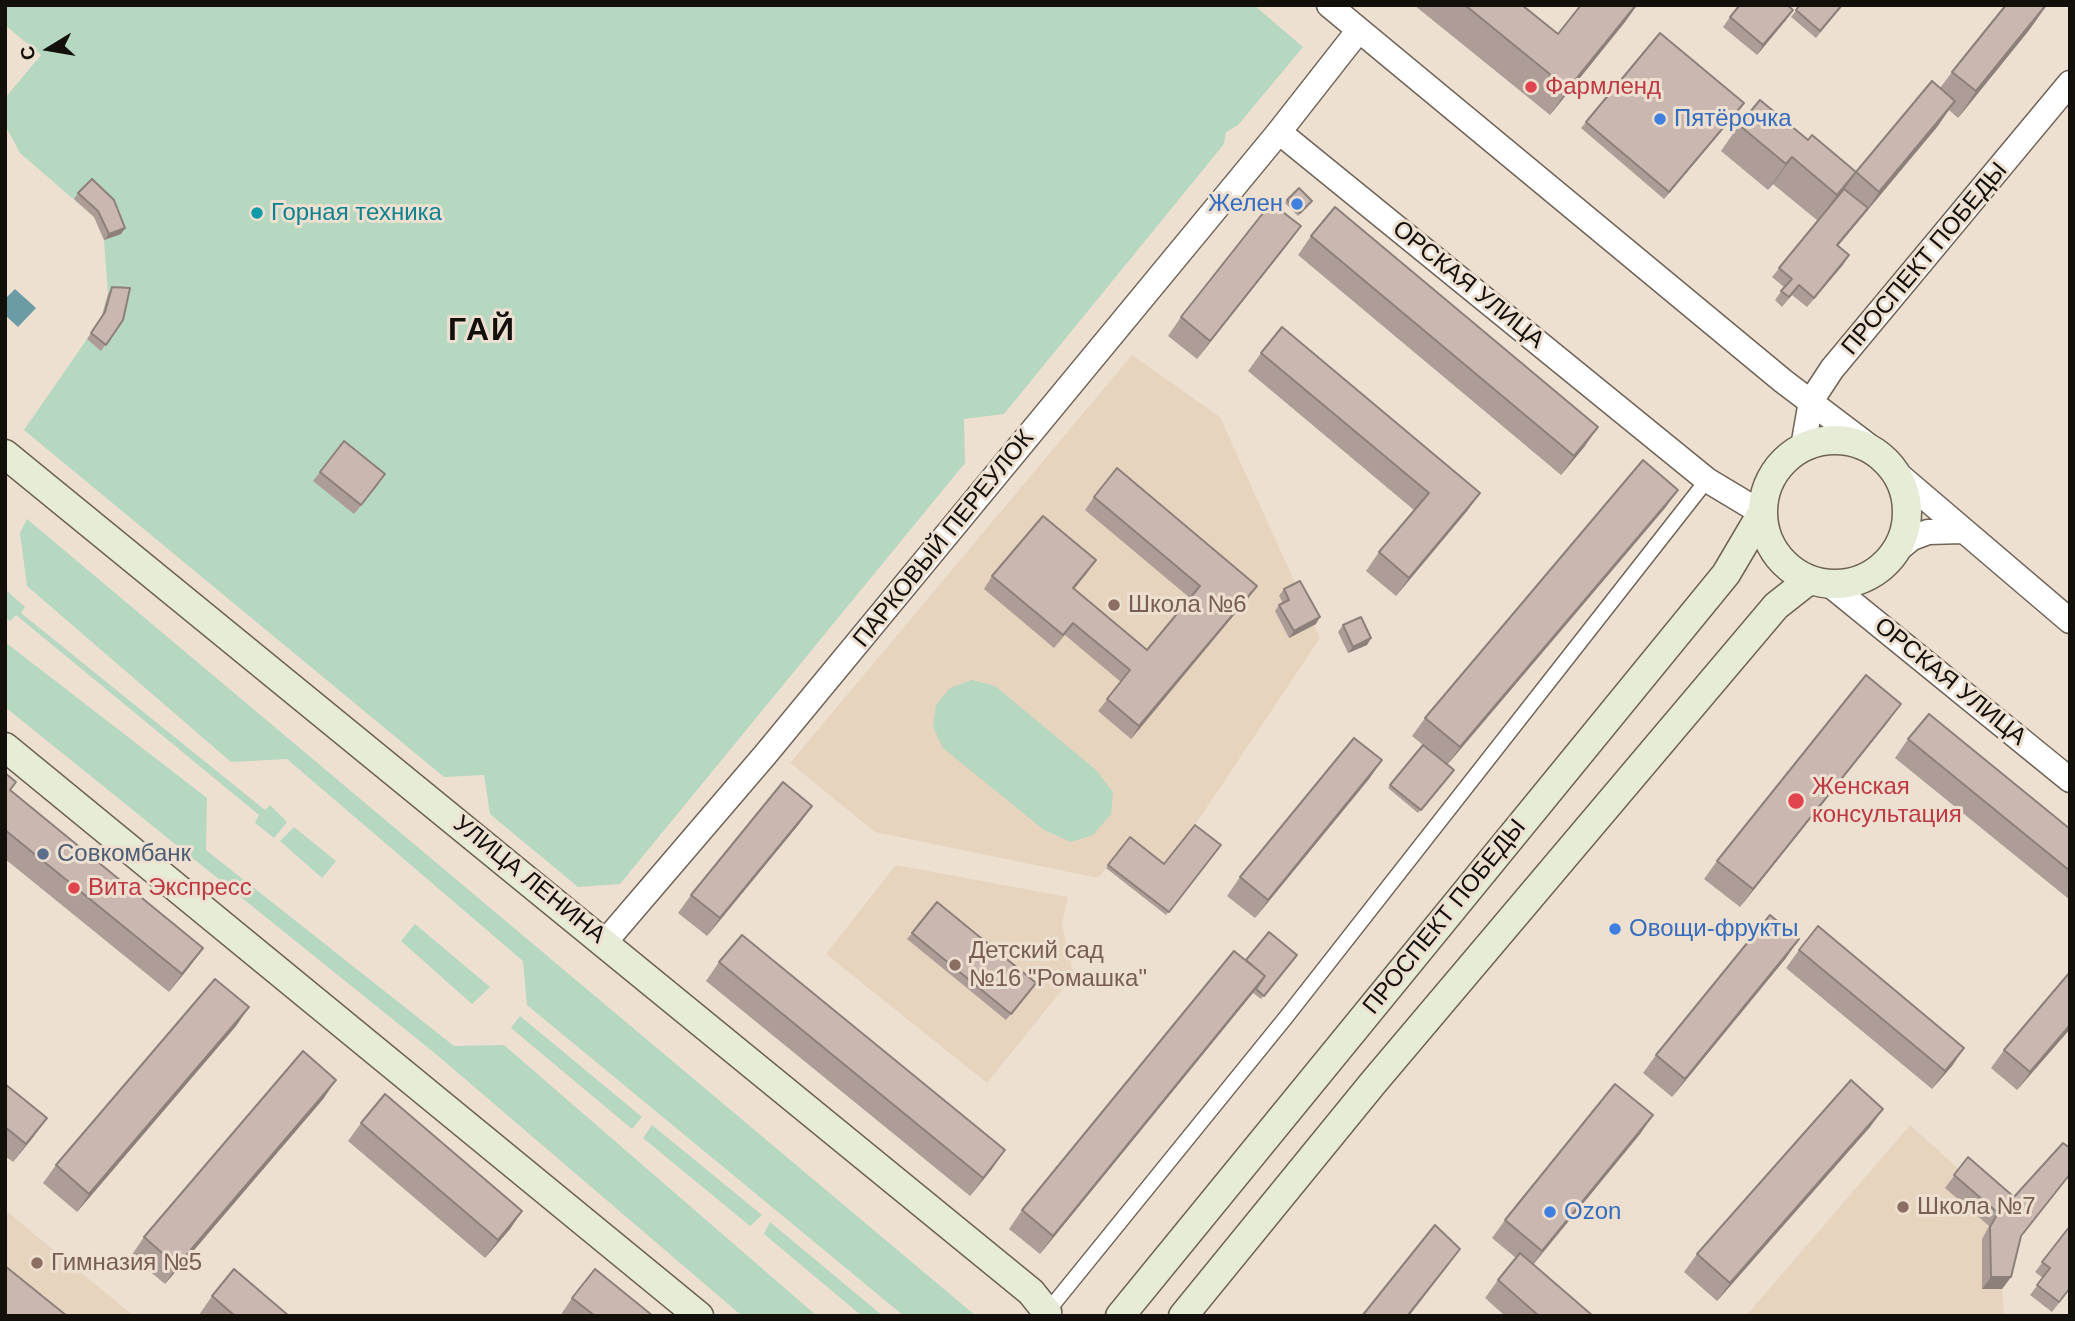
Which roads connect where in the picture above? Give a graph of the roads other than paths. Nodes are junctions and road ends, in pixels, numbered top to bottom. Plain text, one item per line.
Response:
1 (1329, 5) edge
2 (1359, 30) junction
3 (2070, 83) edge
4 (1279, 132) junction
5 (1811, 401) junction
6 (1803, 446) junction
7 (1874, 450) junction
8 (5, 454) edge
9 (1894, 471) junction
10 (1707, 480) junction
11 (1762, 513) junction
12 (1963, 531) junction
13 (1896, 551) junction
14 (1819, 582) junction
15 (2070, 621) edge
16 (5, 747) edge
17 (2070, 780) edge
18 (605, 942) junction
19 (1046, 1314) edge
20 (699, 1316) edge
21 (1120, 1316) edge
22 (1184, 1316) edge

1 - 2 street
2 - 4 street
2 - 5 street
3 - 5 street, ПРОСПЕКТ ПОБЕДЫ
4 - 10 street, ОРСКАЯ УЛИЦА
4 - 18 street, ПАРКОВЫЙ ПЕРЕУЛОК
5 - 6 street, ПРОСПЕКТ ПОБЕДЫ
5 - 7 street
6 - 7 main road
6 - 11 main road
7 - 9 main road
8 - 18 main road, УЛИЦА ЛЕНИНА
9 - 12 street
9 - 13 main road
10 - 11 street, ОРСКАЯ УЛИЦА
10 - 19 street
11 - 14 main road
11 - 21 main road, ПРОСПЕКТ ПОБЕДЫ
12 - 13 street
12 - 15 street
13 - 14 main road
14 - 17 street, ОРСКАЯ УЛИЦА
14 - 22 main road, ПРОСПЕКТ ПОБЕДЫ
16 - 20 main road
18 - 19 main road, УЛИЦА ЛЕНИНА

